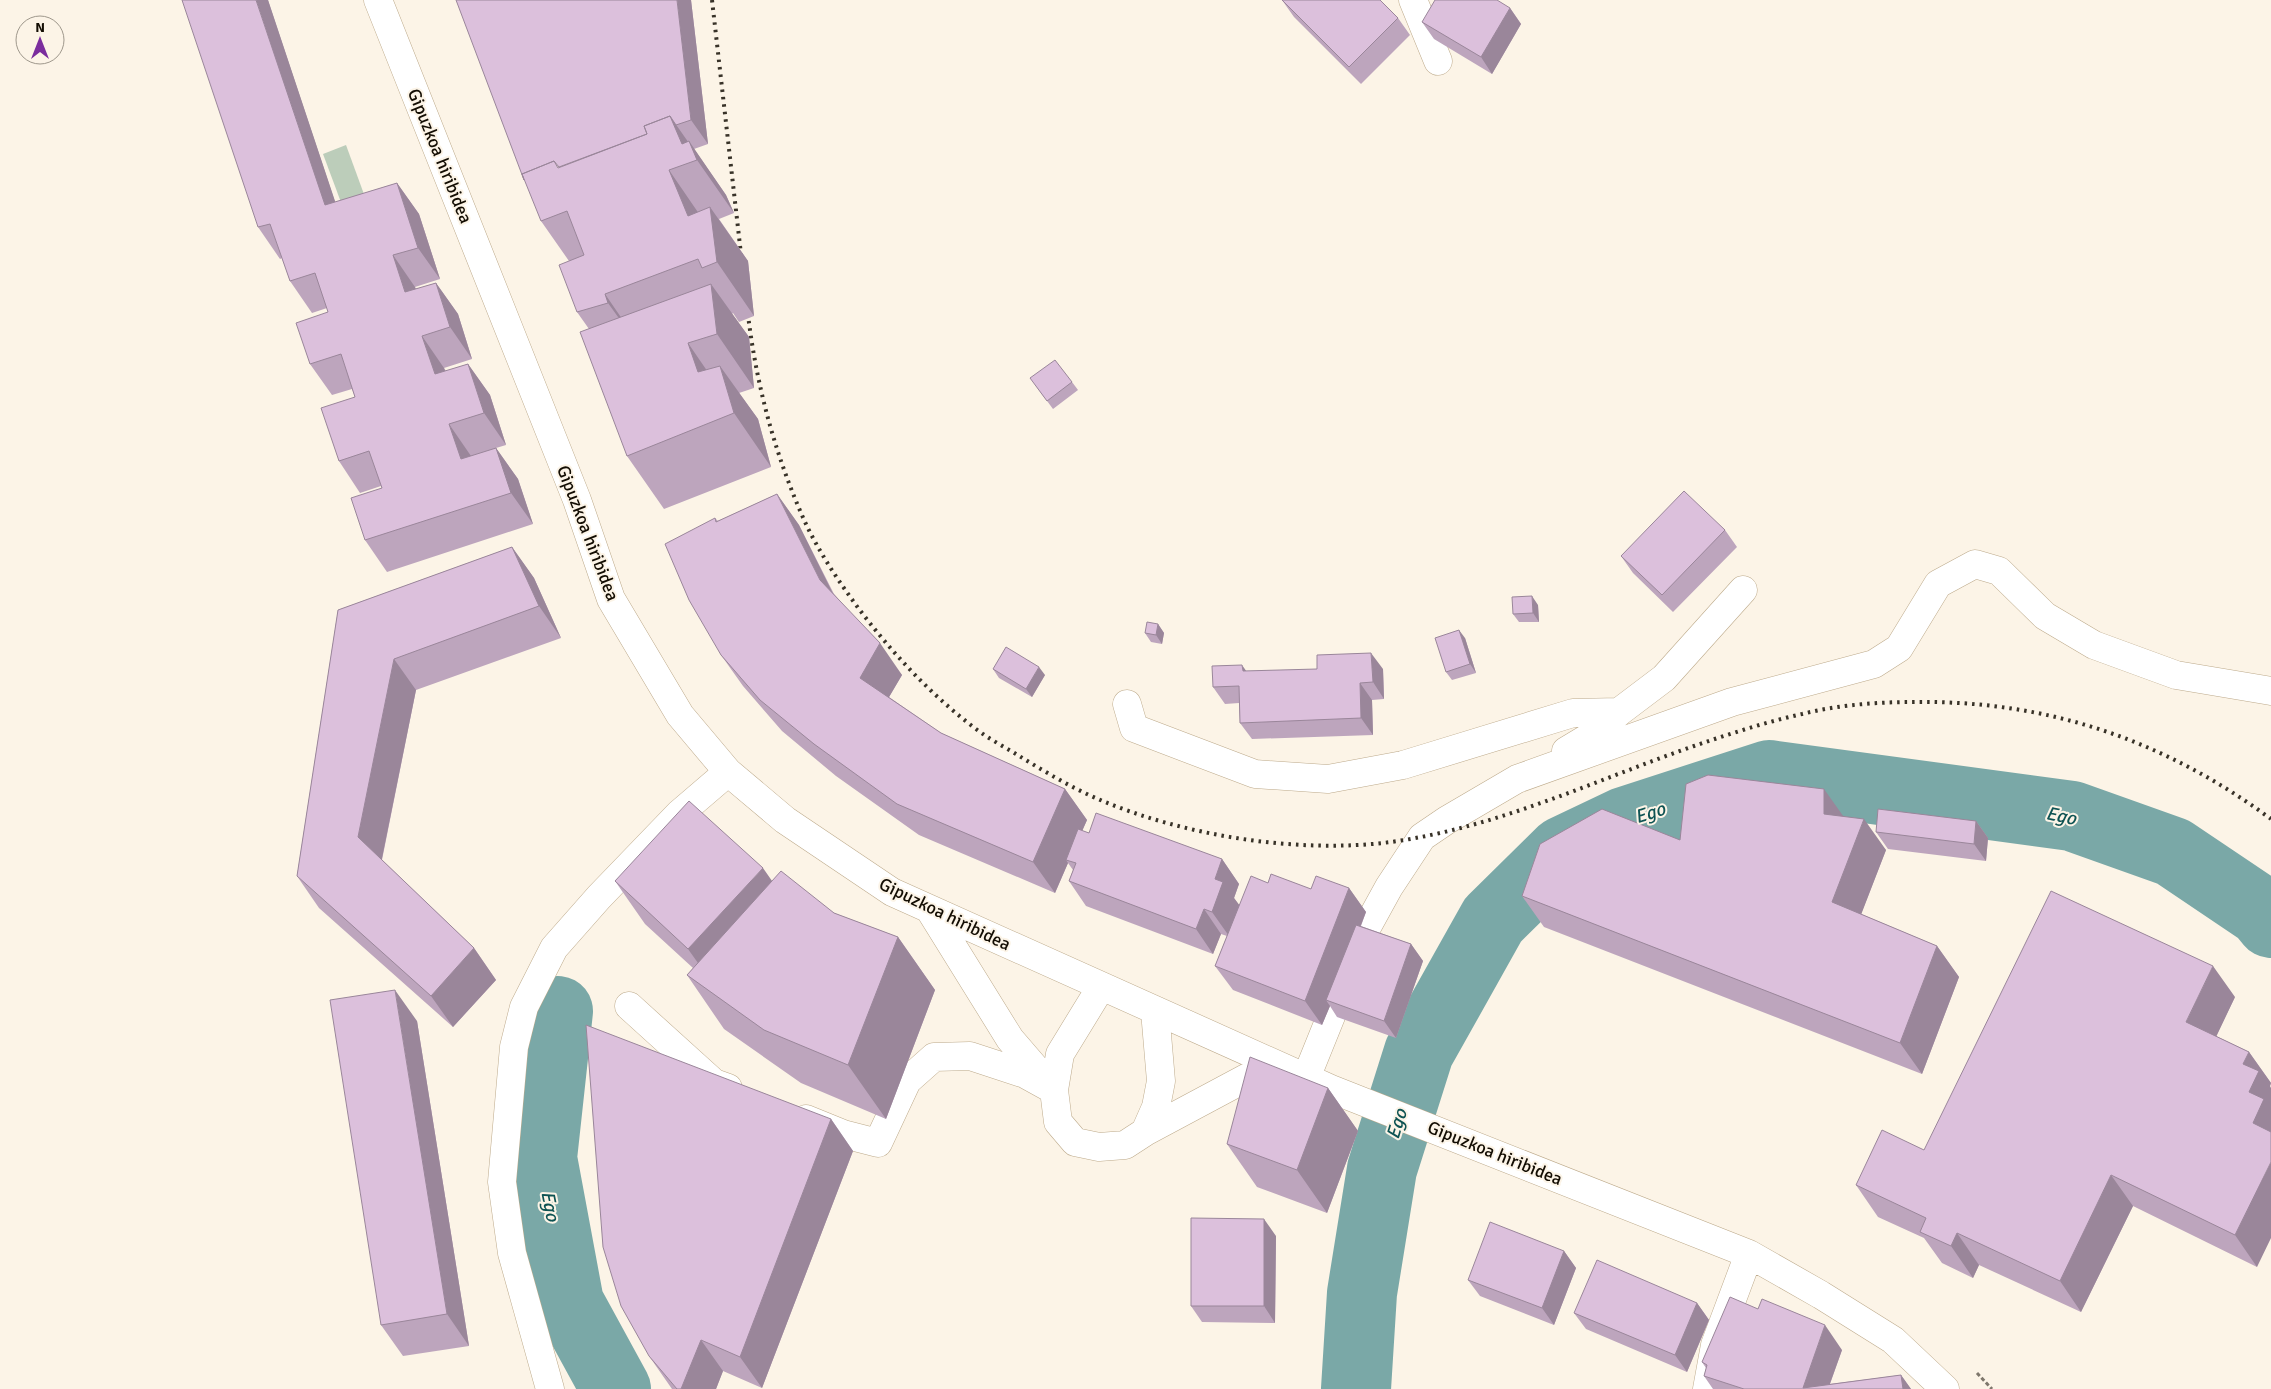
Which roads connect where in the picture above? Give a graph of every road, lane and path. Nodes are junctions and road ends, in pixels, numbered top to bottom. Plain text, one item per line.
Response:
1 (378, 0) edge
2 (1413, 0) edge
3 (1438, 61) dead end
4 (1743, 590) dead end
5 (2271, 691) edge
6 (1127, 704) dead end
7 (1619, 712) junction
8 (728, 772) junction
9 (1517, 779) junction
10 (930, 910) junction
11 (1101, 988) junction
12 (629, 1006) dead end
13 (1155, 1011) junction
14 (1297, 1074) junction
15 (1054, 1090) junction
16 (751, 1097) edge
17 (778, 1108) edge
18 (1145, 1132) junction
19 (1749, 1254) junction
20 (550, 1389) edge
21 (1707, 1389) edge
22 (1945, 1389) edge

1 - 8 street, Gipuzkoa hiribidea
2 - 3 street
4 - 7 street
5 - 9 street
6 - 7 street
7 - 9 street
8 - 10 street, Gipuzkoa hiribidea
8 - 20 street
9 - 14 street
10 - 11 street, Gipuzkoa hiribidea
10 - 15 street
11 - 13 street, Gipuzkoa hiribidea
11 - 15 street
12 - 16 street
13 - 14 street, Gipuzkoa hiribidea
13 - 18 street
14 - 18 street
14 - 19 street, Gipuzkoa hiribidea
15 - 17 street
15 - 18 street
19 - 21 street
19 - 22 street, Gipuzkoa hiribidea

